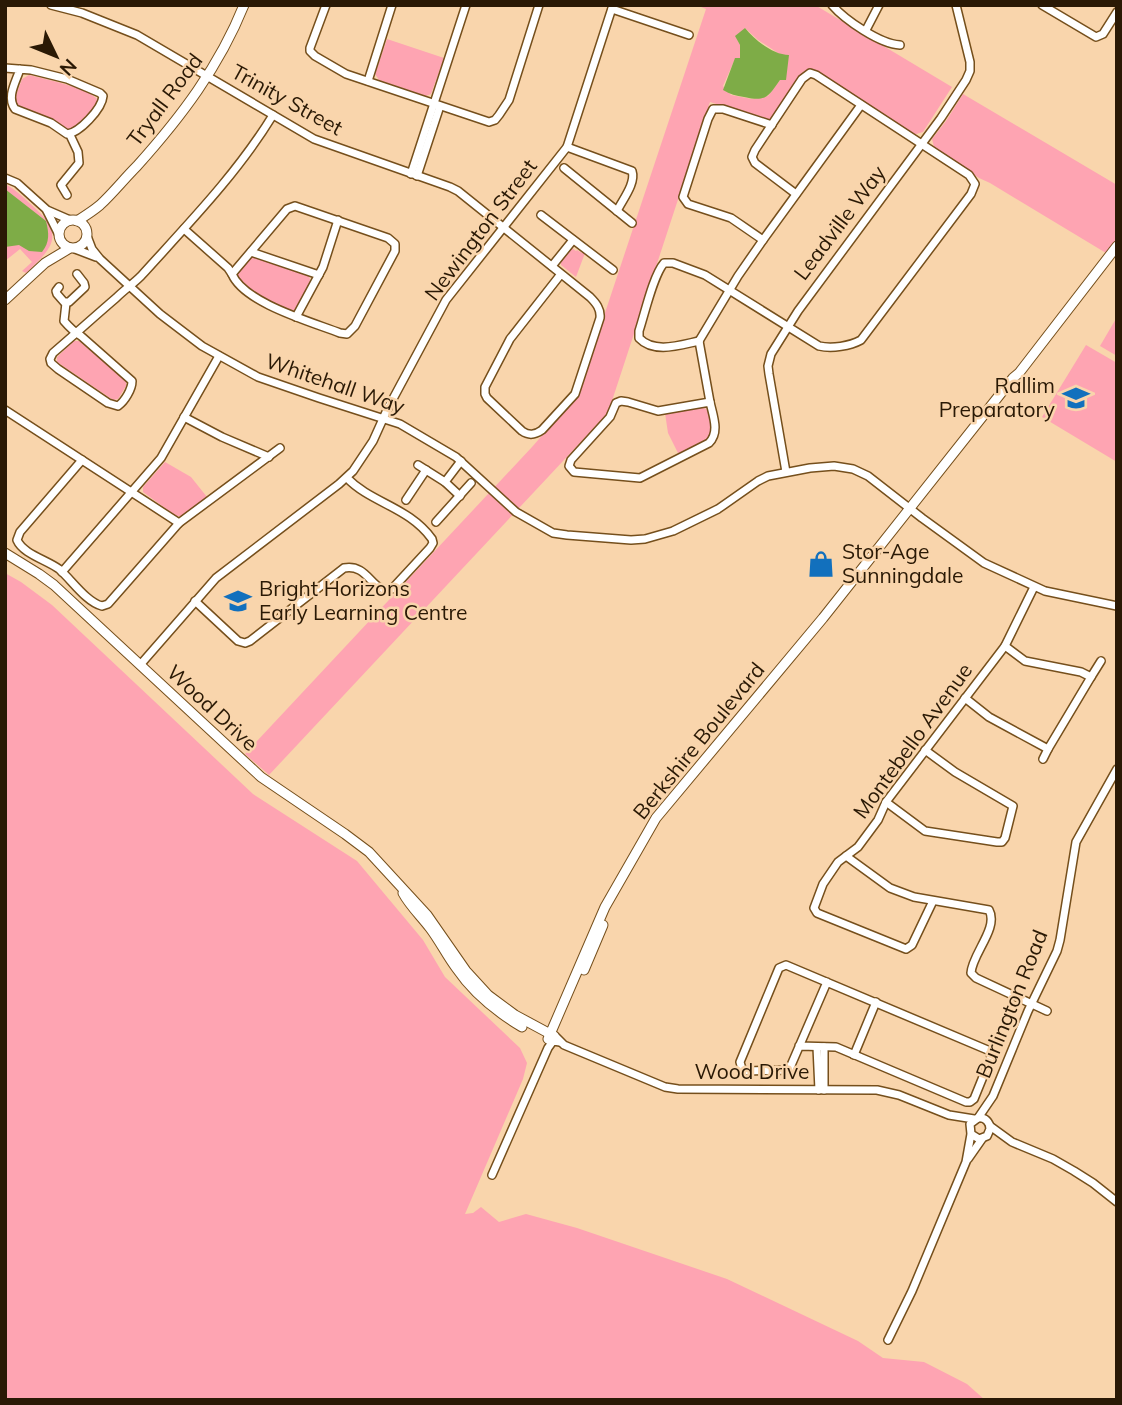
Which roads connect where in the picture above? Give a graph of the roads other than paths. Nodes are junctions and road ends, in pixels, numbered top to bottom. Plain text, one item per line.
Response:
1 (244, 5) edge
2 (326, 5) edge
3 (392, 5) edge
4 (466, 5) edge
5 (539, 5) edge
6 (832, 5) edge
7 (879, 5) edge
8 (956, 5) edge
9 (1042, 5) edge
10 (53, 6) edge
11 (612, 7) edge
12 (1117, 12) edge
13 (866, 30) junction
14 (689, 35) dead end
15 (900, 45) dead end
16 (5, 68) edge
17 (20, 69) junction
18 (208, 76) junction
19 (368, 81) junction
20 (861, 104) junction
21 (437, 105) junction
22 (273, 115) junction
23 (772, 125) junction
24 (70, 135) junction
25 (921, 144) junction
26 (567, 147) junction
27 (564, 168) dead end
28 (414, 175) junction
29 (5, 178) edge
30 (796, 194) junction
31 (67, 195) dead end
32 (98, 206) junction
33 (47, 210) junction
34 (617, 211) junction
35 (541, 215) dead end
36 (74, 220) junction
37 (338, 220) junction
38 (632, 223) dead end
39 (503, 227) junction
40 (184, 229) junction
41 (87, 234) junction
42 (59, 237) junction
43 (573, 240) junction
44 (763, 240) junction
45 (1117, 246) edge
46 (72, 248) junction
47 (251, 252) junction
48 (100, 259) junction
49 (45, 263) junction
50 (552, 267) junction
51 (613, 270) dead end
52 (77, 274) dead end
53 (232, 274) junction
54 (561, 274) junction
55 (319, 275) junction
56 (129, 286) junction
57 (59, 287) dead end
58 (730, 290) junction
59 (5, 300) edge
60 (66, 303) junction
61 (296, 317) junction
62 (788, 326) junction
63 (76, 333) junction
64 (699, 341) junction
65 (219, 356) junction
66 (710, 402) junction
67 (5, 410) edge
68 (184, 417) junction
69 (383, 419) junction
70 (280, 448) dead end
71 (269, 457) junction
72 (82, 460) junction
73 (461, 461) junction
74 (786, 472) junction
75 (346, 478) junction
76 (445, 482) junction
77 (471, 484) dead end
78 (132, 492) junction
79 (460, 496) junction
80 (406, 499) dead end
81 (912, 511) junction
82 (436, 522) dead end
83 (179, 523) junction
84 (5, 553) edge
85 (62, 572) junction
86 (1034, 587) junction
87 (195, 601) junction
88 (1117, 606) edge
89 (1005, 646) junction
90 (1101, 661) dead end
91 (140, 665) junction
92 (1091, 677) junction
93 (965, 698) junction
94 (1048, 749) junction
95 (925, 750) junction
96 (1043, 759) dead end
97 (1117, 769) edge
98 (1019, 799) dead end
99 (886, 802) junction
100 (1013, 806) junction
101 (846, 856) junction
102 (933, 901) junction
103 (827, 982) junction
104 (876, 1002) junction
105 (1032, 1004) junction
106 (1047, 1011) dead end
107 (552, 1040) junction
108 (799, 1046) junction
109 (821, 1047) junction
110 (854, 1055) junction
111 (822, 1090) junction
112 (993, 1096) junction
113 (949, 1115) junction
114 (976, 1119) junction
115 (990, 1124) junction
116 (970, 1132) junction
117 (983, 1138) junction
118 (1012, 1142) junction
119 (966, 1162) junction
120 (492, 1175) dead end
121 (1117, 1202) edge
122 (888, 1340) dead end

1 - 18 street, Tryall Road
2 - 19 street
3 - 19 street
4 - 21 street
5 - 21 street
6 - 13 street
7 - 13 street
8 - 25 street, Leadville Way
9 - 12 street
10 - 18 street, Trinity Street
11 - 14 street
11 - 26 street, Newington Street
13 - 15 street
16 - 17 street
17 - 24 street
17 - 24 street
18 - 22 street, Trinity Street
18 - 32 street, Tryall Road
19 - 21 street
20 - 23 street
20 - 25 street
20 - 30 street
21 - 28 street
22 - 28 street, Trinity Street
22 - 40 street
23 - 30 street
23 - 44 street
24 - 31 street
25 - 62 street, Leadville Way
25 - 62 street
26 - 34 street
26 - 39 street, Newington Street
27 - 34 street
28 - 39 street, Trinity Street
29 - 33 street
30 - 44 street
32 - 36 street, Tryall Road
32 - 41 street, Tryall Road
33 - 36 street
33 - 42 street
34 - 38 street
35 - 43 street
36 - 41 street
36 - 42 street
37 - 47 street
37 - 55 street
37 - 61 street
39 - 50 street, Trinity Street
39 - 69 street, Newington Street
40 - 53 street
40 - 56 street
41 - 46 street
41 - 48 street, Whitehall Way
42 - 46 street
42 - 49 street
43 - 50 street
43 - 51 street
44 - 58 street
45 - 81 street, Berkshire Boulevard
46 - 48 street, Whitehall Way
46 - 49 street
47 - 53 street
47 - 55 street
48 - 56 street, Whitehall Way
49 - 59 street
50 - 54 street, Trinity Street
52 - 60 street
53 - 61 street
54 - 54 street, Trinity Street
55 - 61 street
56 - 63 street
56 - 65 street, Whitehall Way
57 - 60 street
58 - 62 street
58 - 64 street
58 - 64 street
60 - 63 street
62 - 74 street, Leadville Way
63 - 63 street
64 - 66 street
65 - 68 street
65 - 69 street, Whitehall Way
66 - 66 street
67 - 72 street
68 - 71 street
68 - 78 street
69 - 73 street, Whitehall Way
69 - 75 street, Newington Street
70 - 71 street
71 - 83 street
72 - 78 street
72 - 85 street
73 - 74 street, Whitehall Way
73 - 76 street
74 - 81 street, Whitehall Way
75 - 87 street, Newington Street
75 - 87 street
76 - 79 street
76 - 80 street
77 - 79 street
78 - 83 street
78 - 85 street
79 - 82 street
81 - 86 street, Whitehall Way
81 - 107 street, Berkshire Boulevard
83 - 85 street
84 - 91 street, Wood Drive
86 - 88 street, Whitehall Way
86 - 89 street, Montebello Avenue
87 - 91 street, Newington Street
89 - 92 street
89 - 93 street, Montebello Avenue
90 - 92 street
91 - 107 street, Wood Drive
92 - 94 street
93 - 94 street
93 - 95 street, Montebello Avenue
94 - 96 street
95 - 99 street, Montebello Avenue
95 - 100 street
97 - 105 street, Burlington Road
98 - 100 street
99 - 100 street
99 - 101 street, Montebello Avenue
101 - 102 street
101 - 102 street, Montebello Avenue
102 - 105 street
103 - 104 street
103 - 108 street
103 - 108 street
104 - 110 street
104 - 110 street
105 - 106 street
105 - 112 street, Burlington Road
107 - 111 street, Wood Drive
107 - 120 street, Berkshire Boulevard
108 - 109 street
109 - 110 street
109 - 111 street
111 - 113 street, Wood Drive
112 - 114 street, Burlington Road
112 - 115 street, Burlington Road
113 - 114 street, Wood Drive
113 - 116 street, Wood Drive
114 - 115 street
114 - 116 street
115 - 117 street
115 - 118 street
116 - 117 street
116 - 119 street
117 - 118 street
117 - 119 street
118 - 121 street
119 - 122 street

